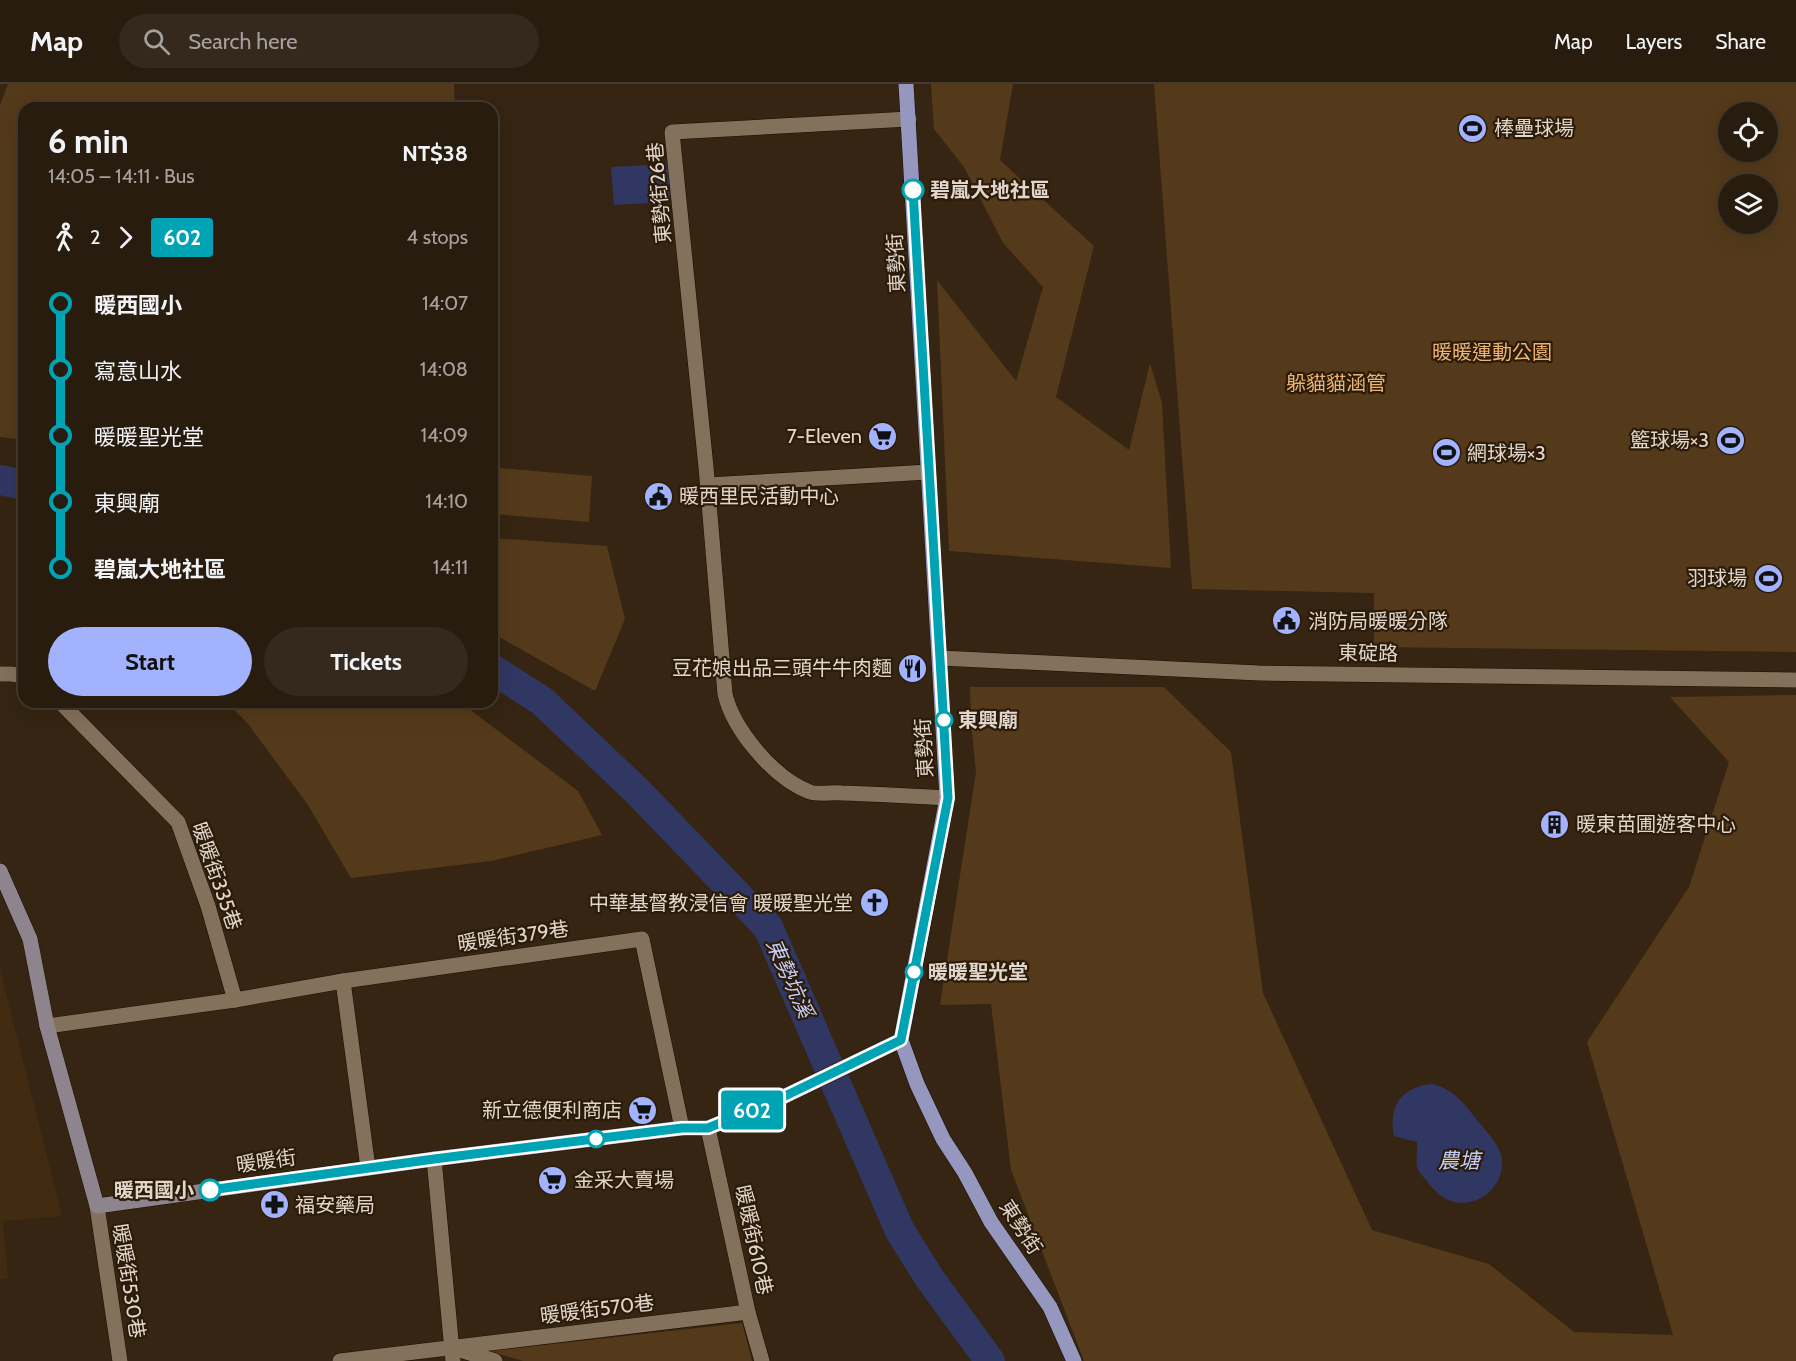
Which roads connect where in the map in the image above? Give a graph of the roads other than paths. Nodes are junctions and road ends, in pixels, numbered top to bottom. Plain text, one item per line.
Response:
1 (906, 84) edge
2 (909, 119) junction
3 (928, 472) junction
4 (708, 484) junction
5 (940, 658) junction
6 (0, 674) edge
7 (18, 675) edge
8 (1796, 680) edge
9 (66, 708) edge
10 (948, 798) junction
11 (0, 871) edge
12 (343, 981) junction
13 (235, 1000) junction
14 (47, 1026) junction
15 (901, 1040) junction
16 (682, 1128) junction
17 (708, 1128) junction
18 (434, 1159) junction
19 (368, 1168) junction
20 (97, 1206) junction
21 (748, 1311) junction
22 (452, 1354) edge
23 (120, 1361) edge
24 (340, 1361) edge
25 (495, 1361) edge
26 (762, 1361) edge
27 (1074, 1361) edge

1 - 2 main road, 東勢街
2 - 3 main road, 東勢街
2 - 4 street, 東勢街26巷
3 - 4 street
3 - 5 main road, 東勢街
4 - 10 street, 東勢街26巷
5 - 8 street, 東碇路
5 - 10 main road, 東勢街
6 - 7 street
9 - 13 street, 暖暖街335巷
10 - 15 main road, 東勢街
11 - 14 street
12 - 13 street, 暖暖街379巷
12 - 16 street, 暖暖街379巷
12 - 19 street
13 - 14 street, 暖暖街379巷
14 - 20 street
15 - 17 street, 暖暖街
15 - 27 main road, 東勢街
16 - 17 street, 暖暖街
16 - 18 street, 暖暖街
17 - 21 street, 暖暖街610巷
18 - 19 street, 暖暖街
18 - 22 street
19 - 20 street, 暖暖街
20 - 23 street, 暖暖街530巷
21 - 22 street, 暖暖街570巷
21 - 26 street, 暖暖街610巷
22 - 24 street
22 - 25 street

